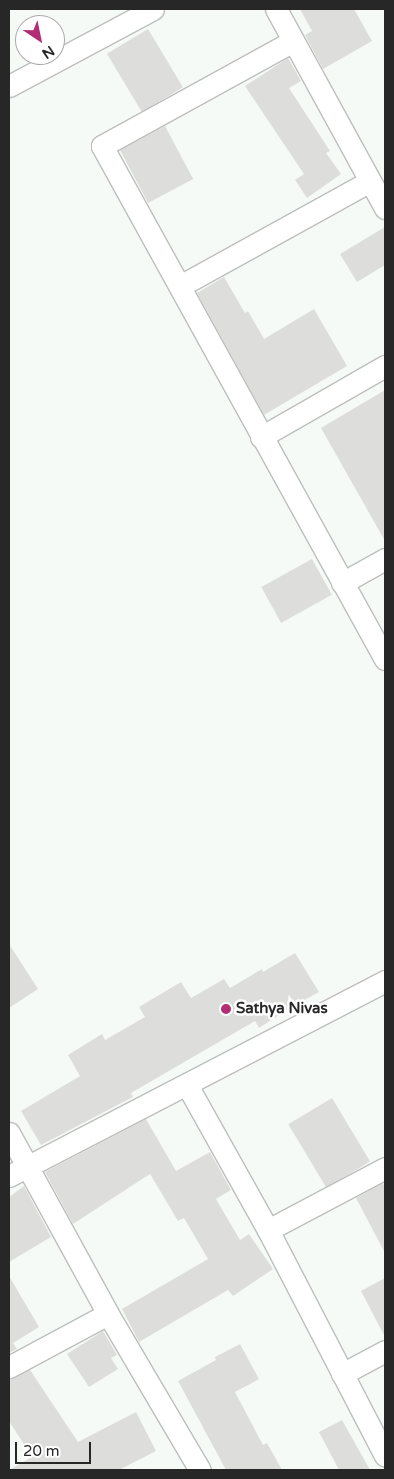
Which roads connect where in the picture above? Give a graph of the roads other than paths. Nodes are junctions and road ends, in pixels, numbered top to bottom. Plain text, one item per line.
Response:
1 (153, 9) edge
2 (276, 9) edge
3 (294, 41) junction
4 (9, 86) edge
5 (370, 181) junction
6 (385, 208) edge
7 (180, 286) junction
8 (385, 366) edge
9 (261, 437) junction
10 (385, 559) edge
11 (342, 583) junction
12 (385, 659) edge
13 (385, 981) edge
14 (187, 1085) junction
15 (9, 1132) edge
16 (385, 1168) edge
17 (18, 1171) edge
18 (268, 1230) junction
19 (108, 1314) junction
20 (385, 1352) edge
21 (9, 1367) edge
22 (342, 1374) junction
23 (385, 1456) edge
24 (200, 1470) edge

1 - 4 street
2 - 3 street
3 - 5 street
3 - 7 street
5 - 6 street
5 - 7 street
7 - 9 street
8 - 9 street
9 - 11 street
10 - 11 street
11 - 12 street
13 - 14 street
14 - 17 street
14 - 18 street
15 - 17 street
16 - 18 street
17 - 19 street
18 - 22 street
19 - 21 street
19 - 24 street
20 - 22 street
22 - 23 street

